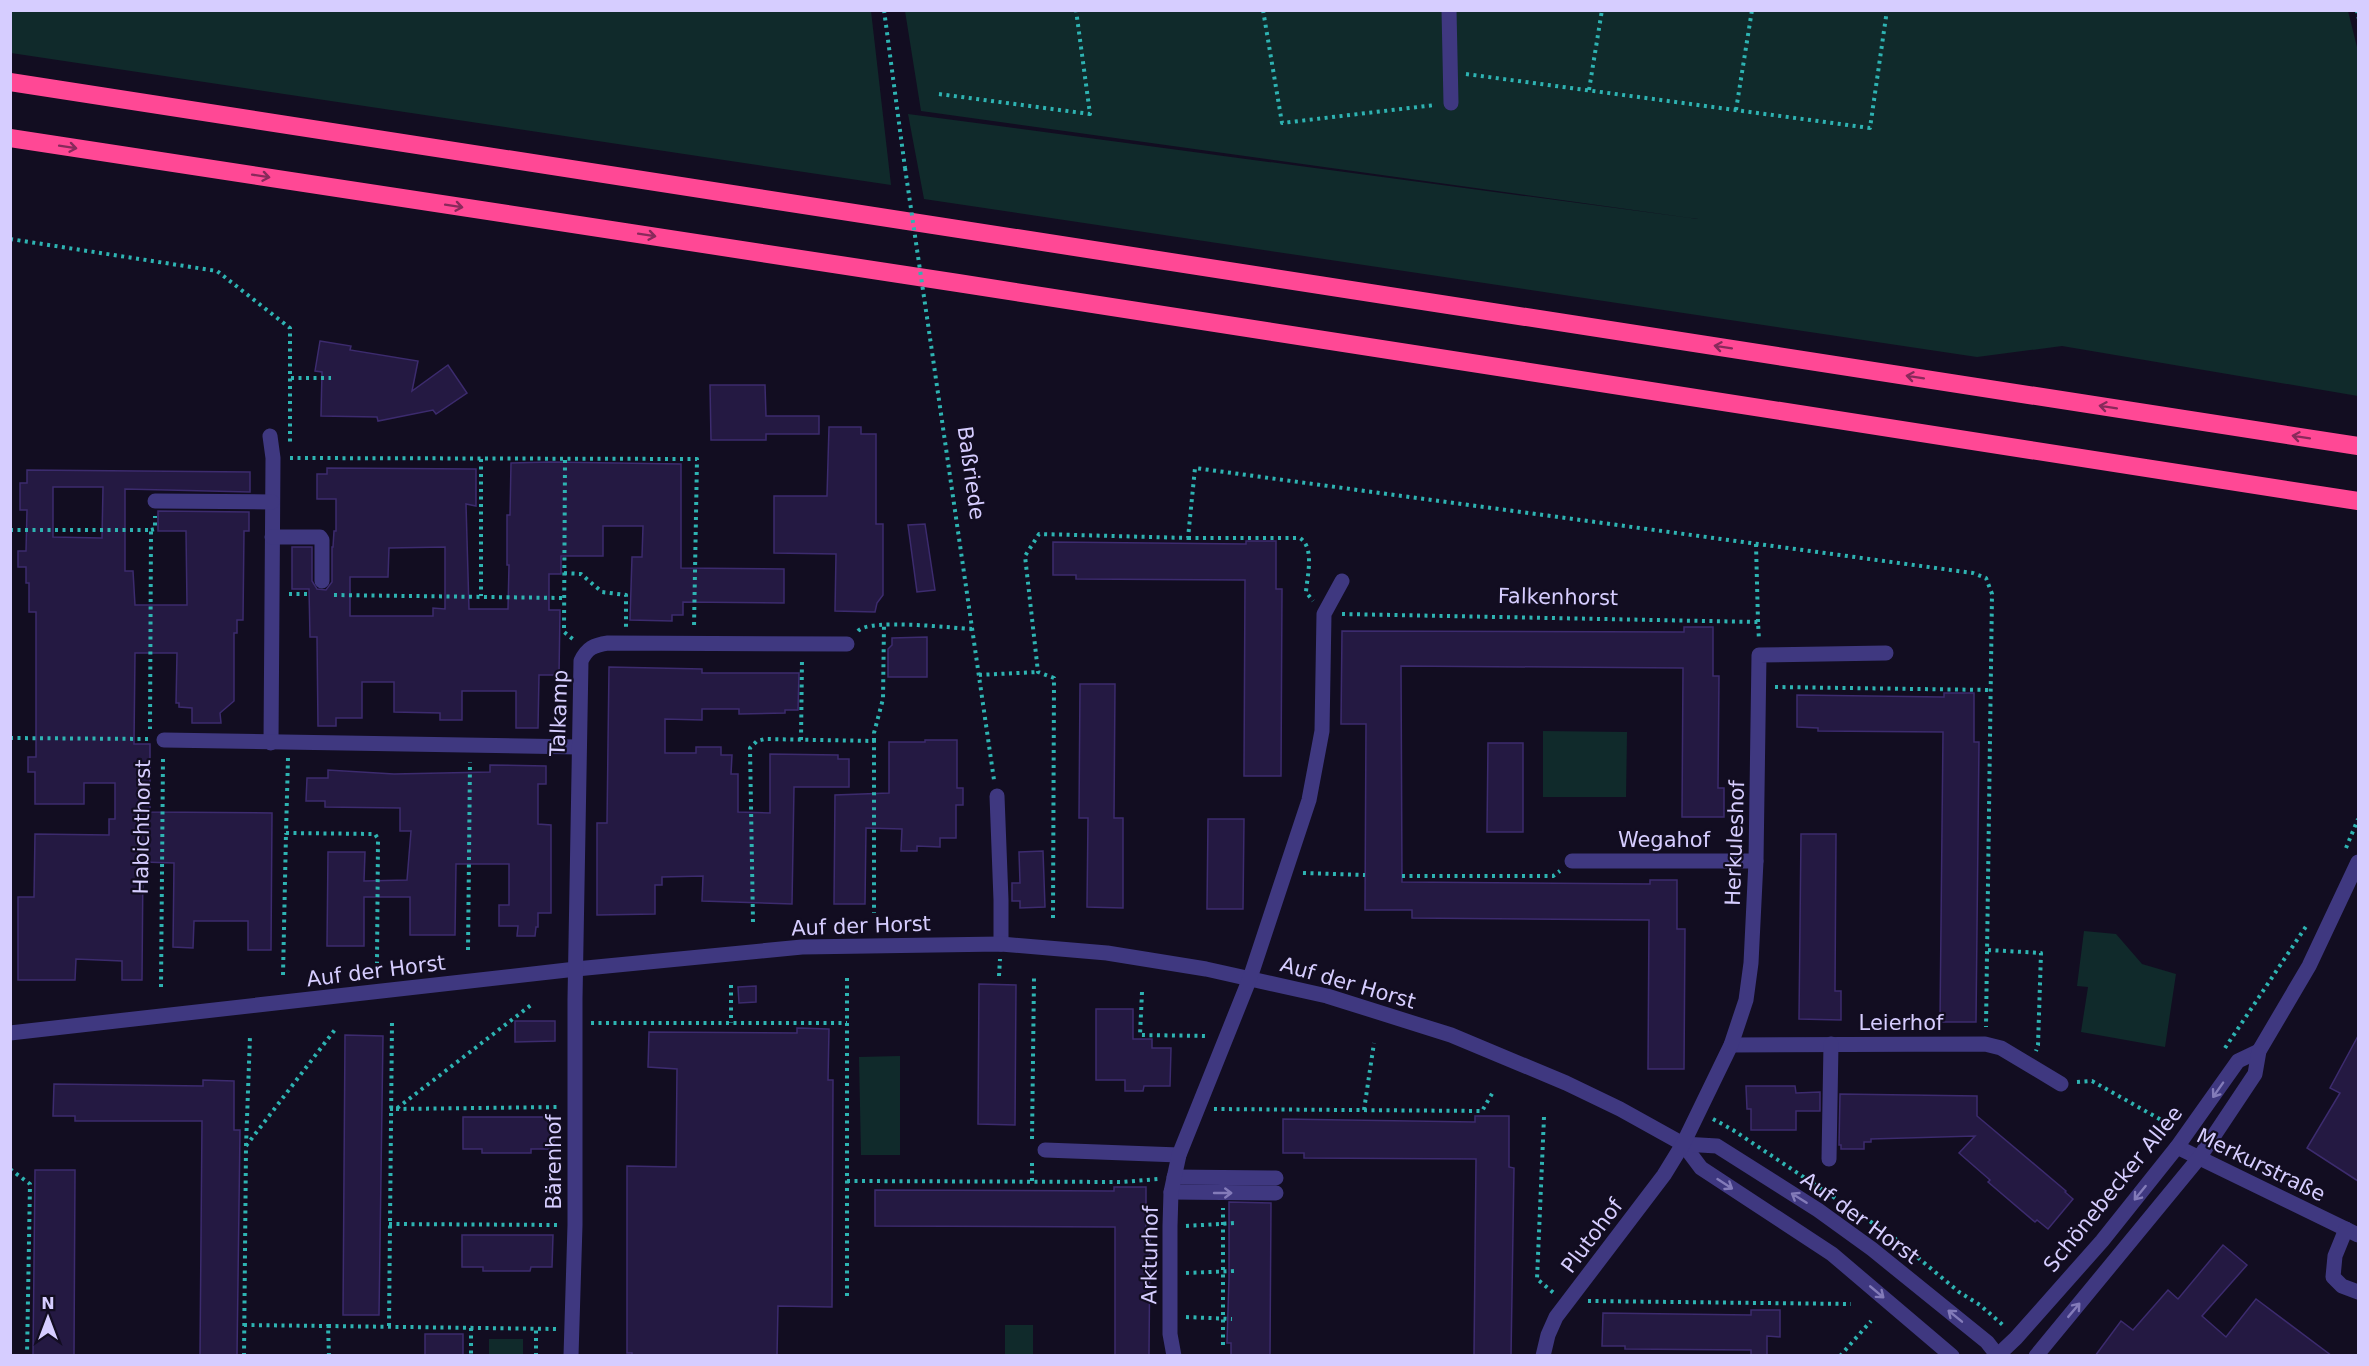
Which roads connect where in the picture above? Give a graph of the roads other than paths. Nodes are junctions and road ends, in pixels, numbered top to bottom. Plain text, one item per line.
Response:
1 (1449, 10) edge
2 (10, 82) edge
3 (1451, 103) road end
4 (10, 138) edge
5 (270, 436) dead end
6 (2358, 446) edge
7 (155, 501) dead end
8 (2358, 501) edge
9 (272, 502) junction
10 (272, 537) junction
11 (1342, 581) dead end
12 (320, 587) road end
13 (847, 644) road end
14 (1886, 653) dead end
15 (157, 739) road end
16 (271, 742) junction
17 (579, 747) junction
18 (997, 796) road end
19 (1572, 861) road end
20 (1756, 861) junction
21 (2358, 862) edge
22 (1001, 944) junction
23 (576, 969) junction
24 (1250, 978) junction
25 (10, 1033) edge
26 (1831, 1044) junction
27 (1731, 1045) junction
28 (2259, 1052) junction
29 (2061, 1084) road end
30 (1683, 1144) junction
31 (2177, 1148) junction
32 (1046, 1150) dead end
33 (1179, 1155) junction
34 (2199, 1158) junction
35 (1829, 1159) dead end
36 (1173, 1185) junction
37 (2352, 1232) edge
38 (2358, 1292) edge
39 (571, 1356) edge
40 (1174, 1356) edge
41 (1543, 1356) edge
42 (1952, 1356) edge
43 (1998, 1356) edge
44 (2036, 1356) edge

1 - 3 street
6 -> 2 highway
4 -> 8 highway
5 - 9 street
7 - 9 street
9 - 10 street
10 - 12 street
10 - 16 street
11 - 24 street
13 - 17 street, Talkamp
14 - 20 street, Herkuleshof
15 - 16 street, Habichthorst
16 - 17 street, Habichthorst
17 - 23 street, Talkamp
18 - 22 street
19 - 20 street, Wegahof
20 - 27 street, Herkuleshof
21 - 28 street, Schönebecker Allee
22 - 23 street, Auf der Horst
22 - 24 street, Auf der Horst
23 - 25 street, Auf der Horst
23 - 39 street, Bärenhof
24 - 30 street, Auf der Horst
24 - 33 street, Arkturhof
26 - 27 street, Leierhof
26 - 29 street, Leierhof
26 - 35 street
27 - 30 street, Herkuleshof
28 -> 31 street, Schönebecker Allee
28 - 34 street, Schönebecker Allee
30 - 41 street, Plutohof
30 -> 42 street, Auf der Horst
43 -> 30 street, Auf der Horst
31 - 34 street, Merkurstraße
31 -> 43 street, Schönebecker Allee
32 - 33 street
33 - 36 street, Arkturhof
34 - 37 street, Merkurstraße
44 -> 34 street, Schönebecker Allee
36 -> 36 street
36 - 40 street, Arkturhof
37 - 38 street

